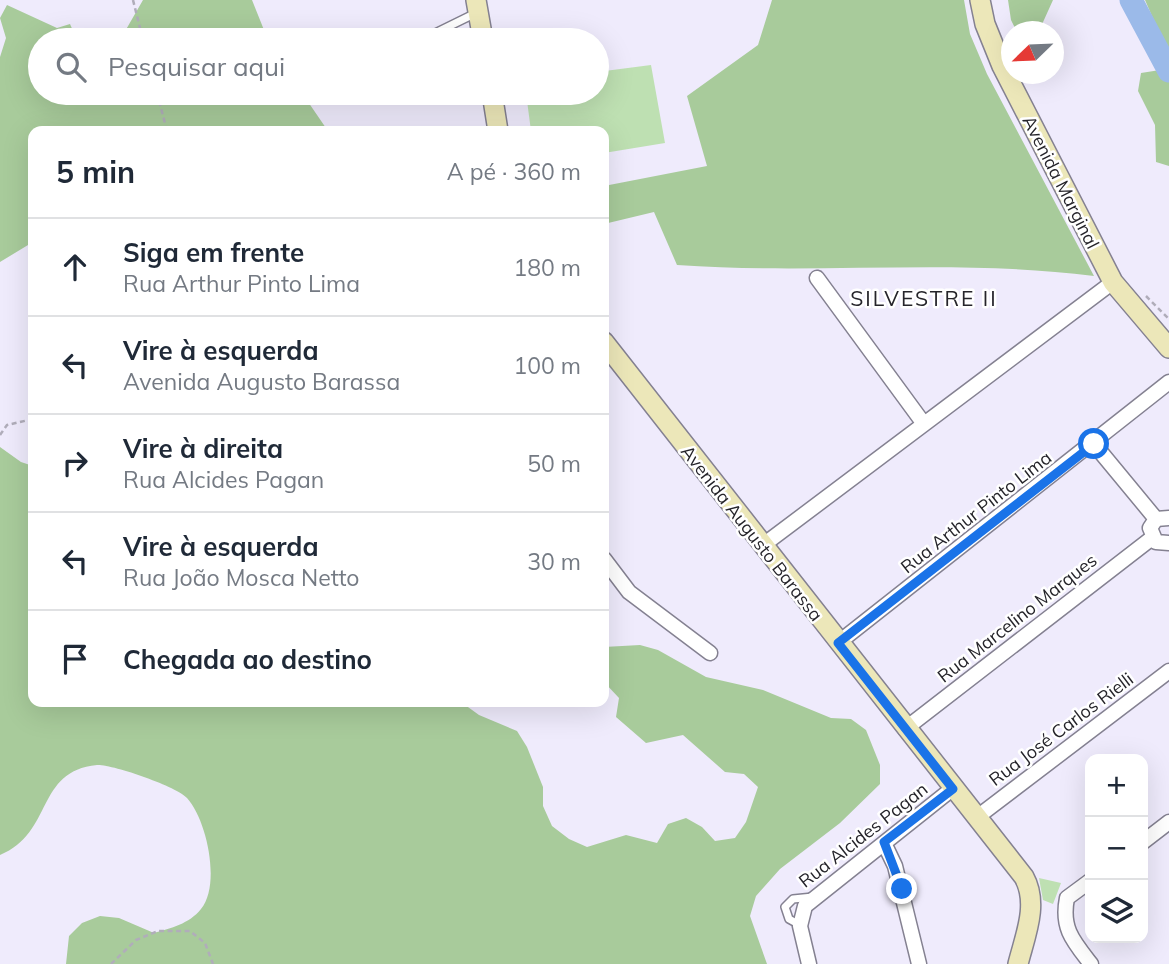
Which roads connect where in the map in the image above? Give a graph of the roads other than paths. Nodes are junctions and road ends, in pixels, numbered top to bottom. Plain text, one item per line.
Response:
1 (980, 0) edge
2 (477, 6) edge
3 (441, 28) edge
4 (481, 28) edge
5 (494, 105) edge
6 (497, 126) edge
7 (817, 278) dead end
8 (1113, 282) junction
9 (609, 348) edge
10 (1169, 348) edge
11 (1169, 382) edge
12 (924, 424) junction
13 (1094, 444) junction
14 (1163, 519) edge
15 (1152, 538) junction
16 (1169, 543) edge
17 (762, 546) junction
18 (609, 566) edge
19 (838, 643) junction
20 (710, 653) dead end
21 (1169, 671) edge
22 (905, 729) junction
23 (953, 789) junction
24 (976, 818) junction
25 (1169, 822) edge
26 (1148, 838) edge
27 (884, 842) junction
28 (1085, 885) edge
29 (809, 964) edge
30 (919, 964) edge
31 (1018, 964) edge
32 (1091, 964) edge

1 - 8 street, Avenida Marginal
2 - 3 lane
2 - 4 street
5 - 6 street
7 - 12 street
8 - 10 street, Avenida Marginal
8 - 12 street
9 - 17 street, Avenida Augusto Barassa
11 - 13 street, Rua Arthur Pinto Lima
12 - 17 street
13 - 14 street
13 - 19 street, Rua Arthur Pinto Lima
14 - 15 street
15 - 16 street
15 - 22 street, Rua Marcelino Marques
17 - 19 street, Avenida Augusto Barassa
18 - 20 street
19 - 22 street, Avenida Augusto Barassa
21 - 24 street, Rua José Carlos Rielli
22 - 23 street, Avenida Augusto Barassa
23 - 24 street, Avenida Augusto Barassa
23 - 27 street, Rua Alcides Pagan
24 - 31 street, Avenida Augusto Barassa
25 - 26 street
27 - 29 street, Rua Alcides Pagan
27 - 30 street
28 - 32 street

